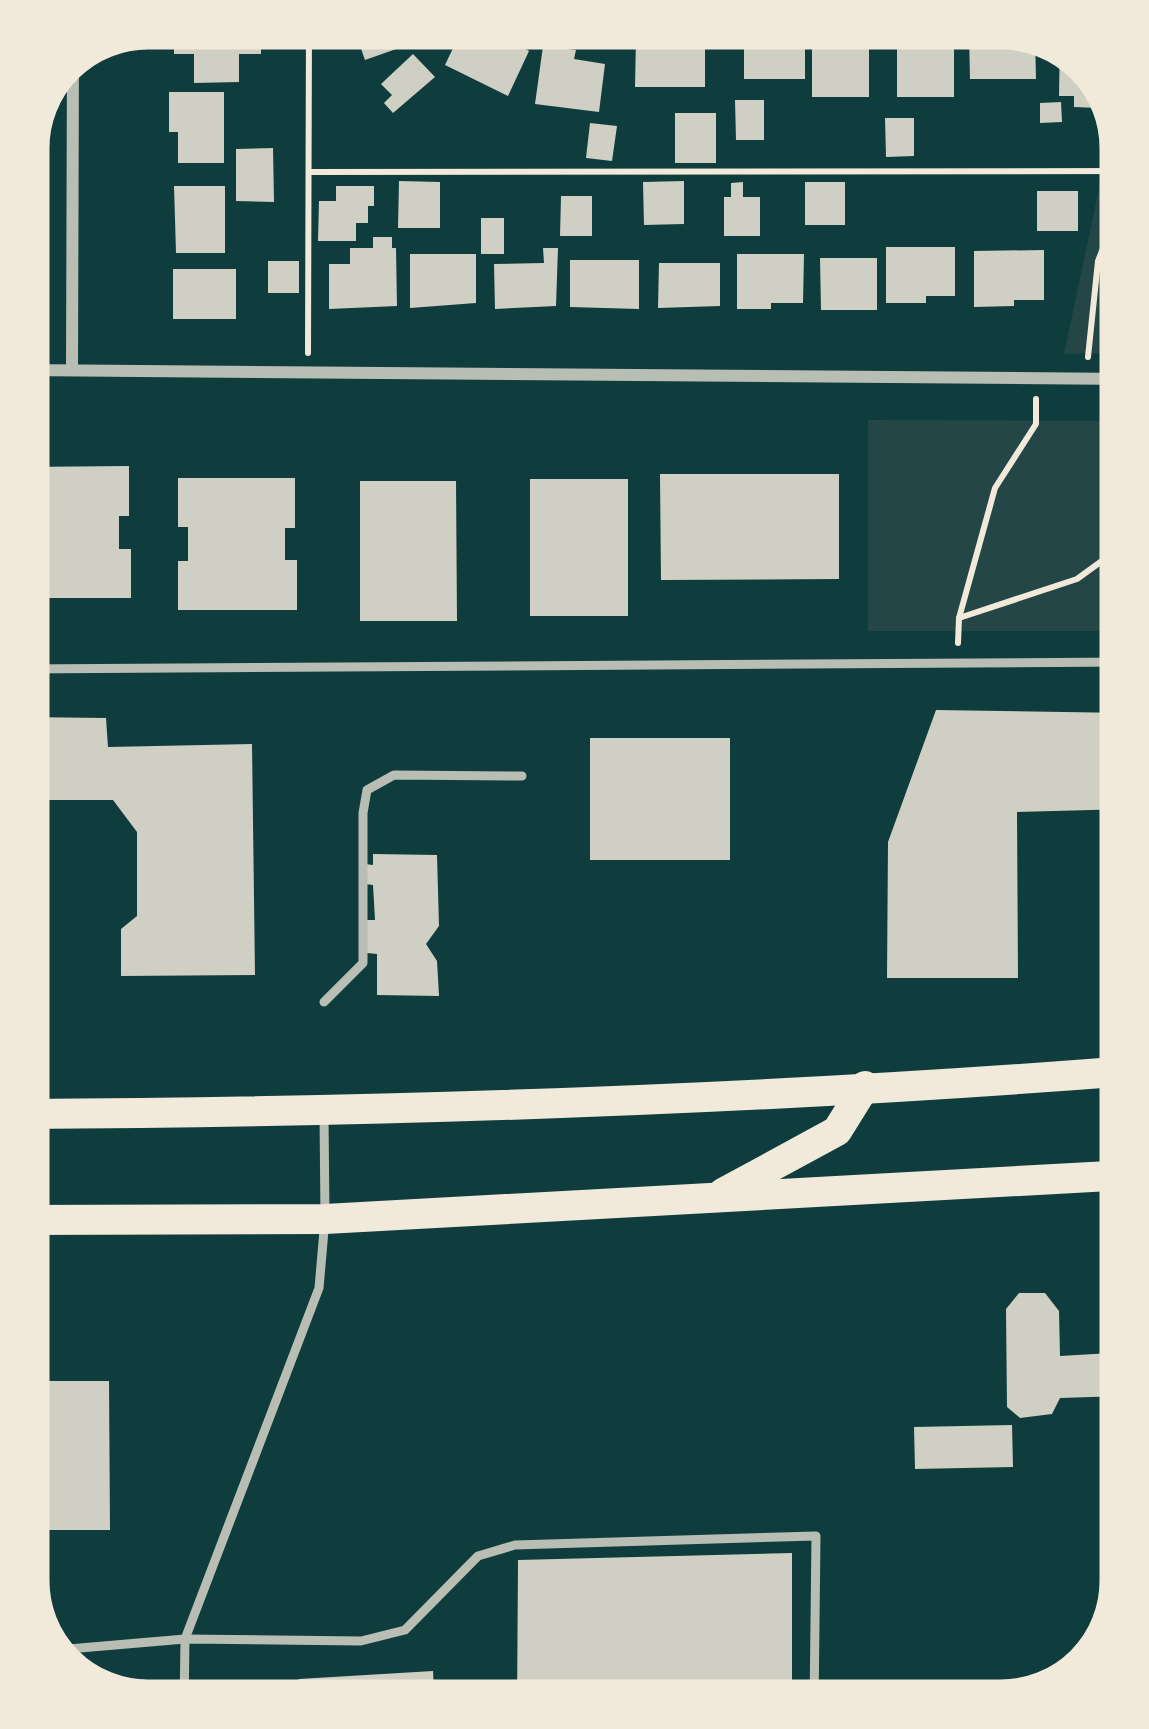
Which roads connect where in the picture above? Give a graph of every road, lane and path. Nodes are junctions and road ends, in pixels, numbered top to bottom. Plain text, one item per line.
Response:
1 (309, 42) edge
2 (73, 74) edge
3 (1107, 171) edge
4 (309, 172) junction
5 (1107, 238) edge
6 (42, 370) edge
7 (72, 370) junction
8 (308, 372) junction
9 (1036, 378) junction
10 (1085, 379) junction
11 (1107, 379) edge
12 (1107, 557) edge
13 (958, 618) junction
14 (958, 662) junction
15 (1107, 662) edge
16 (42, 669) edge
17 (522, 776) dead end
18 (323, 1002) dead end
19 (1107, 1072) edge
20 (866, 1086) junction
21 (324, 1112) junction
22 (42, 1114) edge
23 (1107, 1176) edge
24 (713, 1199) junction
25 (325, 1219) junction
26 (42, 1220) edge
27 (185, 1639) junction
28 (67, 1649) edge
29 (184, 1687) edge
30 (814, 1687) edge

1 - 4 path
2 - 7 street
3 - 4 path
4 - 8 path
5 - 10 path
6 - 7 street
7 - 8 street
8 - 9 street
9 - 10 street
9 - 13 path
10 - 11 street
12 - 13 path
13 - 14 path
14 - 15 lane
14 - 16 lane
17 - 18 lane
19 - 20 main road
20 - 21 main road
20 - 24 main road
21 - 22 main road
21 - 25 lane
23 - 24 main road
24 - 25 main road
25 - 26 main road
25 - 27 lane
27 - 28 lane
27 - 29 lane
27 - 30 lane

